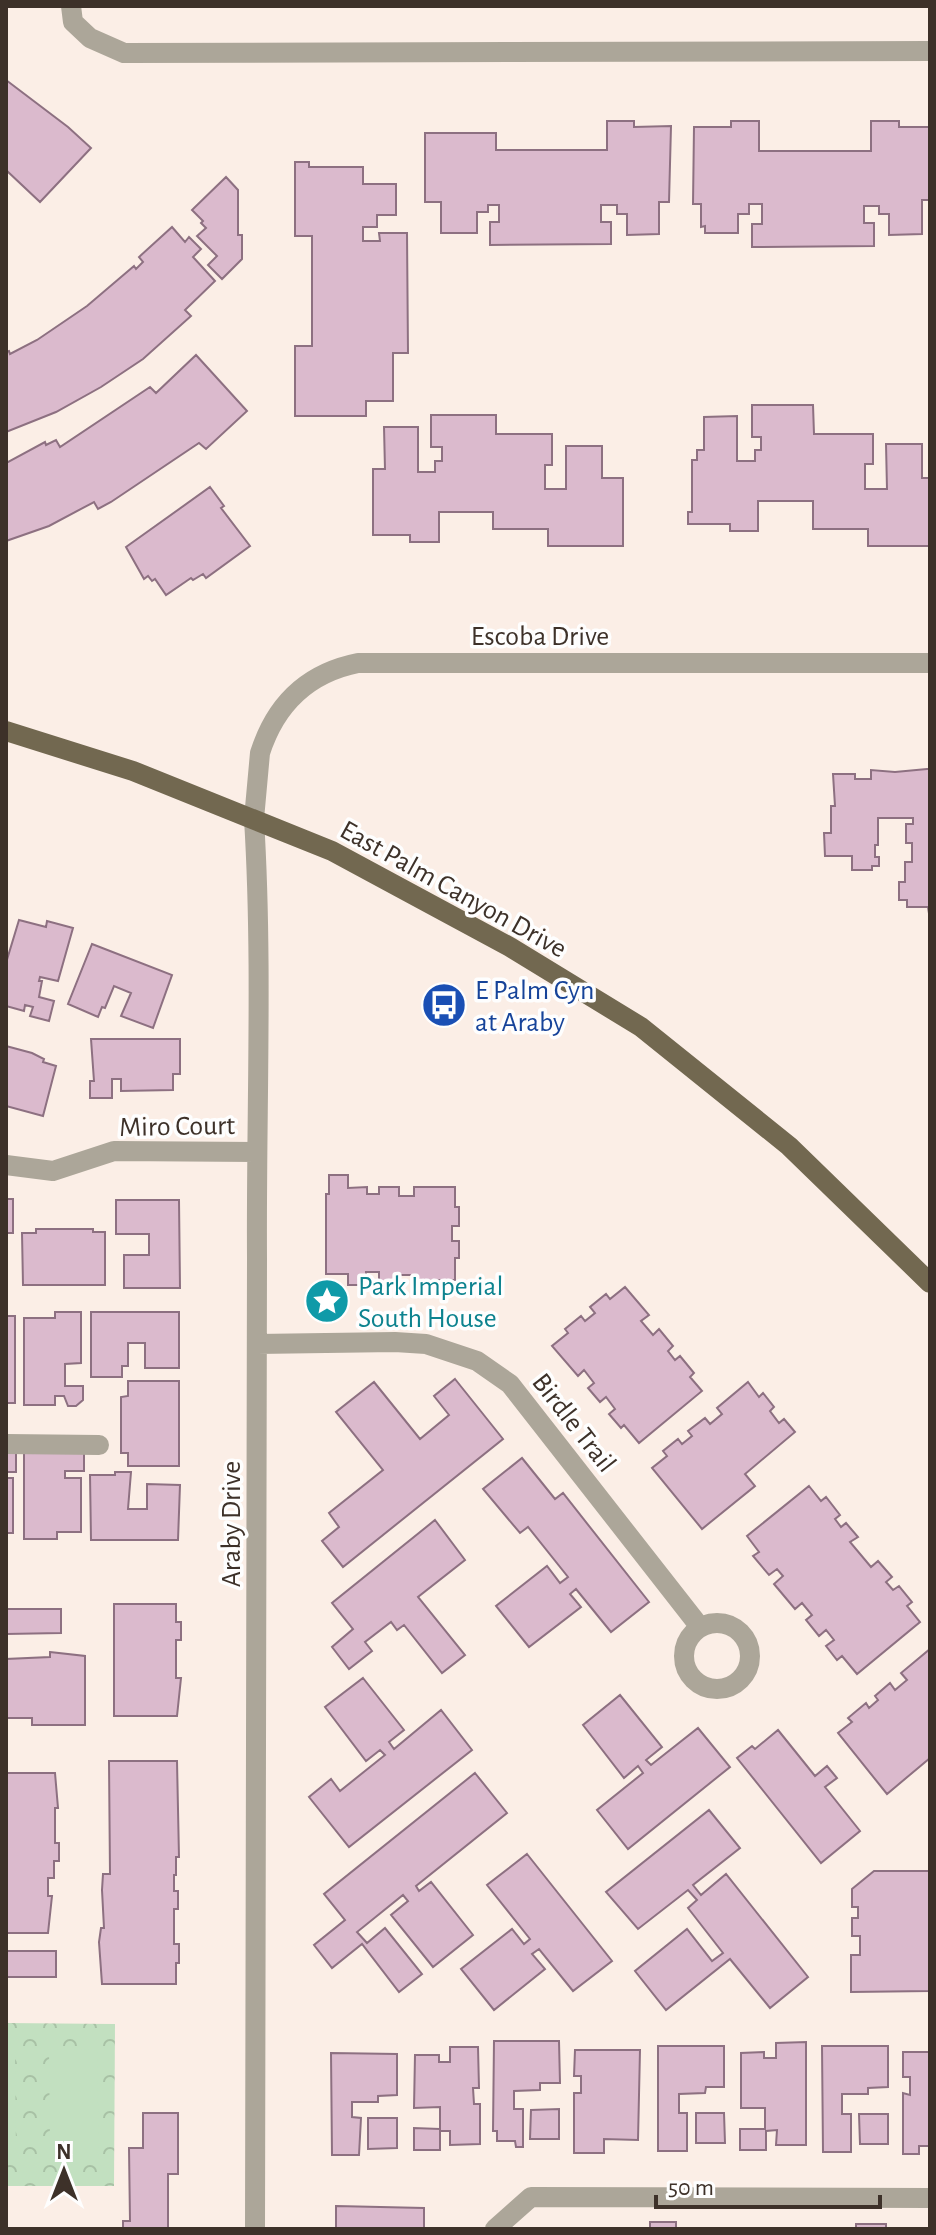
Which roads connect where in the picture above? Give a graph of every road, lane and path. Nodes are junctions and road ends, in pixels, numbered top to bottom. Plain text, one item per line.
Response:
1 (71, 6) edge
2 (930, 51) edge
3 (930, 663) edge
4 (6, 731) edge
5 (254, 819) junction
6 (257, 1152) junction
7 (6, 1165) edge
8 (930, 1283) edge
9 (257, 1344) junction
10 (6, 1444) edge
11 (99, 1445) dead end
12 (700, 1627) dead end
13 (930, 2198) edge
14 (255, 2229) edge
15 (495, 2229) edge

1 - 2 street
3 - 5 street, Escoba Drive
4 - 5 main road, East Palm Canyon Drive
5 - 6 street, Araby Drive
5 - 8 main road, East Palm Canyon Drive
6 - 7 street, Miro Court
6 - 9 street, Araby Drive
9 - 12 street, Birdle Trail
9 - 14 street, Araby Drive
10 - 11 street
13 - 15 street

